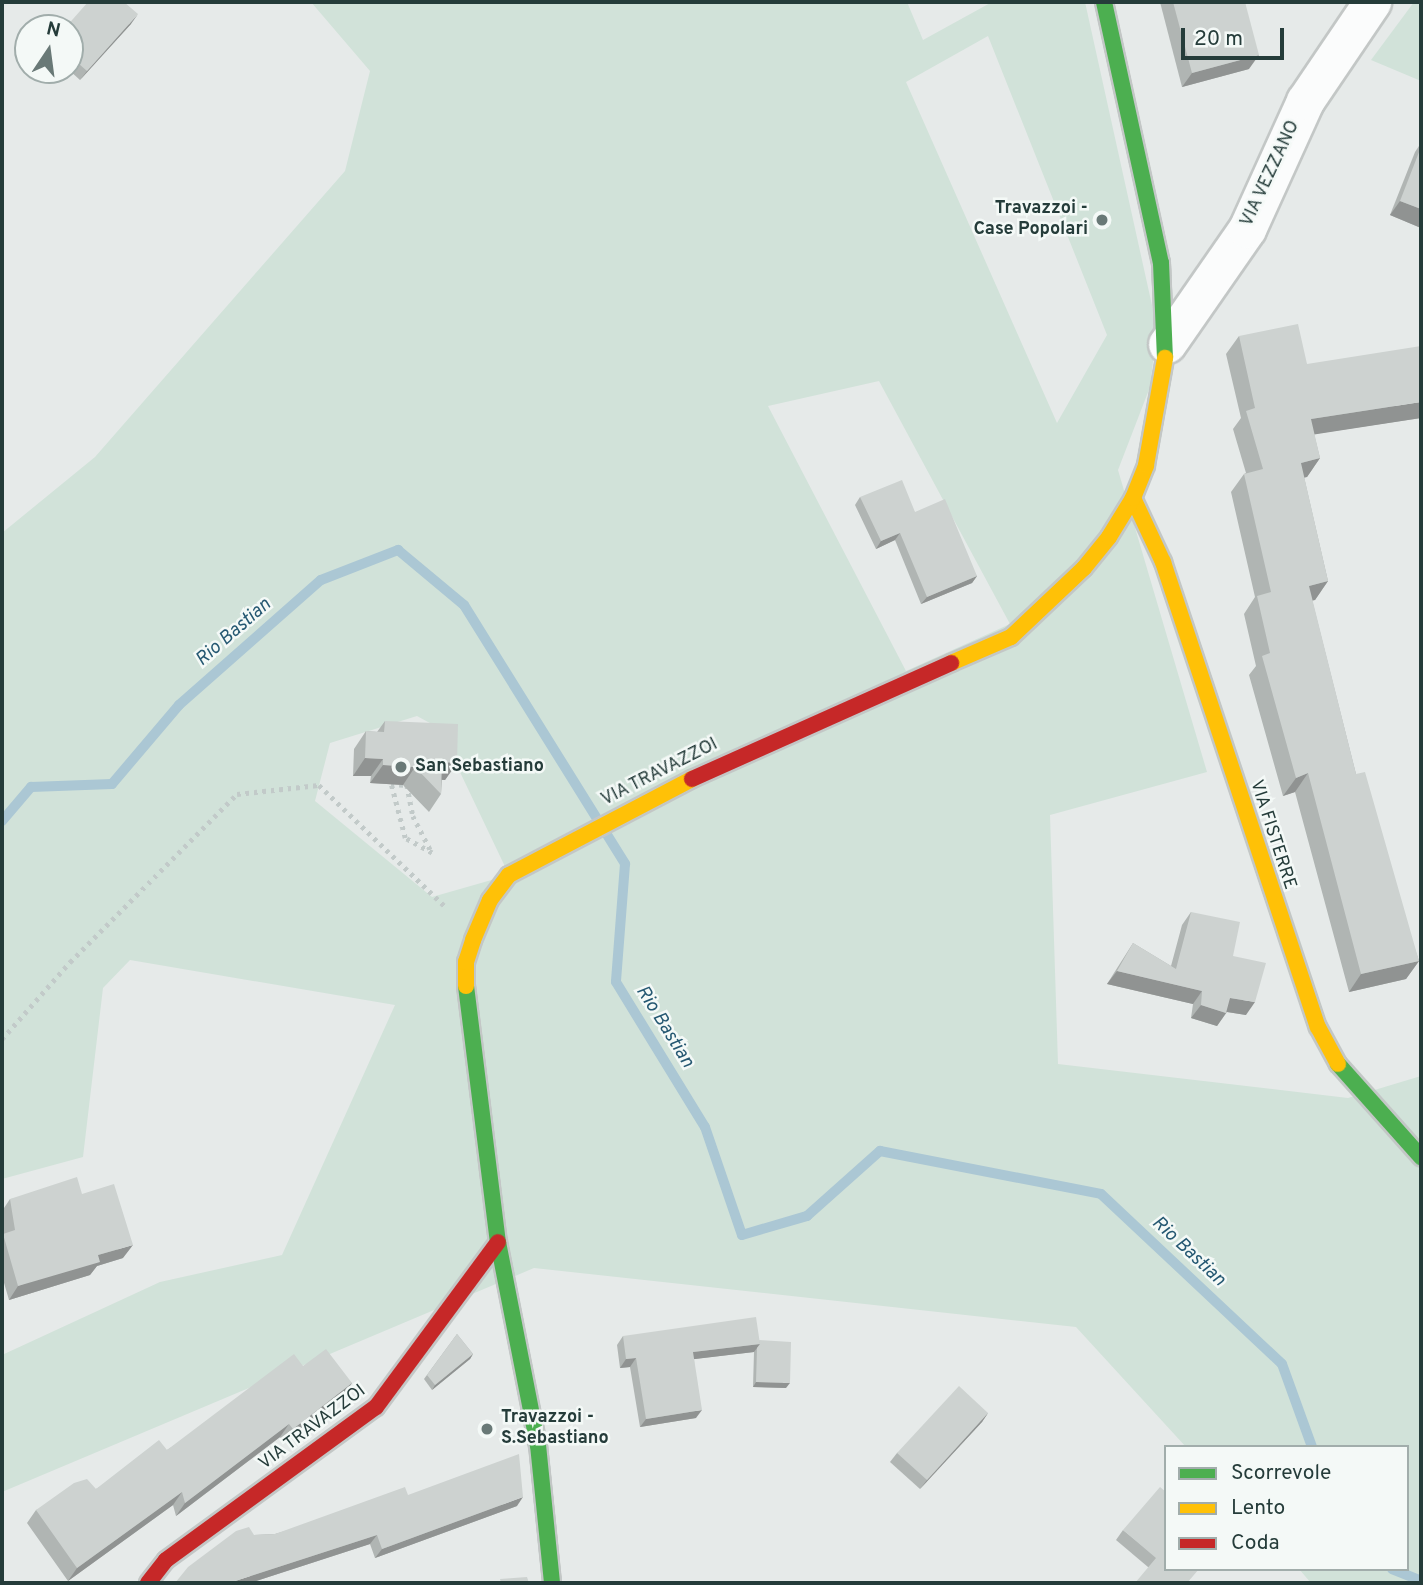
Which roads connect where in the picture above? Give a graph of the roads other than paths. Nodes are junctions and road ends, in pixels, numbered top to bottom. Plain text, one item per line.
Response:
1 (1104, 2) edge
2 (1372, 2) edge
3 (1167, 344) junction
4 (1133, 498) junction
5 (1421, 1157) edge
6 (498, 1242) junction
7 (148, 1583) edge
8 (552, 1583) edge

1 - 3 street, VIA VEZZANO
2 - 3 street, VIA VEZZANO
3 - 4 street, VIA VEZZANO
4 - 5 street, VIA FISTERRE
4 - 6 street, VIA TRAVAZZOI
6 - 7 street, VIA TRAVAZZOI
6 - 8 street, VIA TRAVAZZOI

